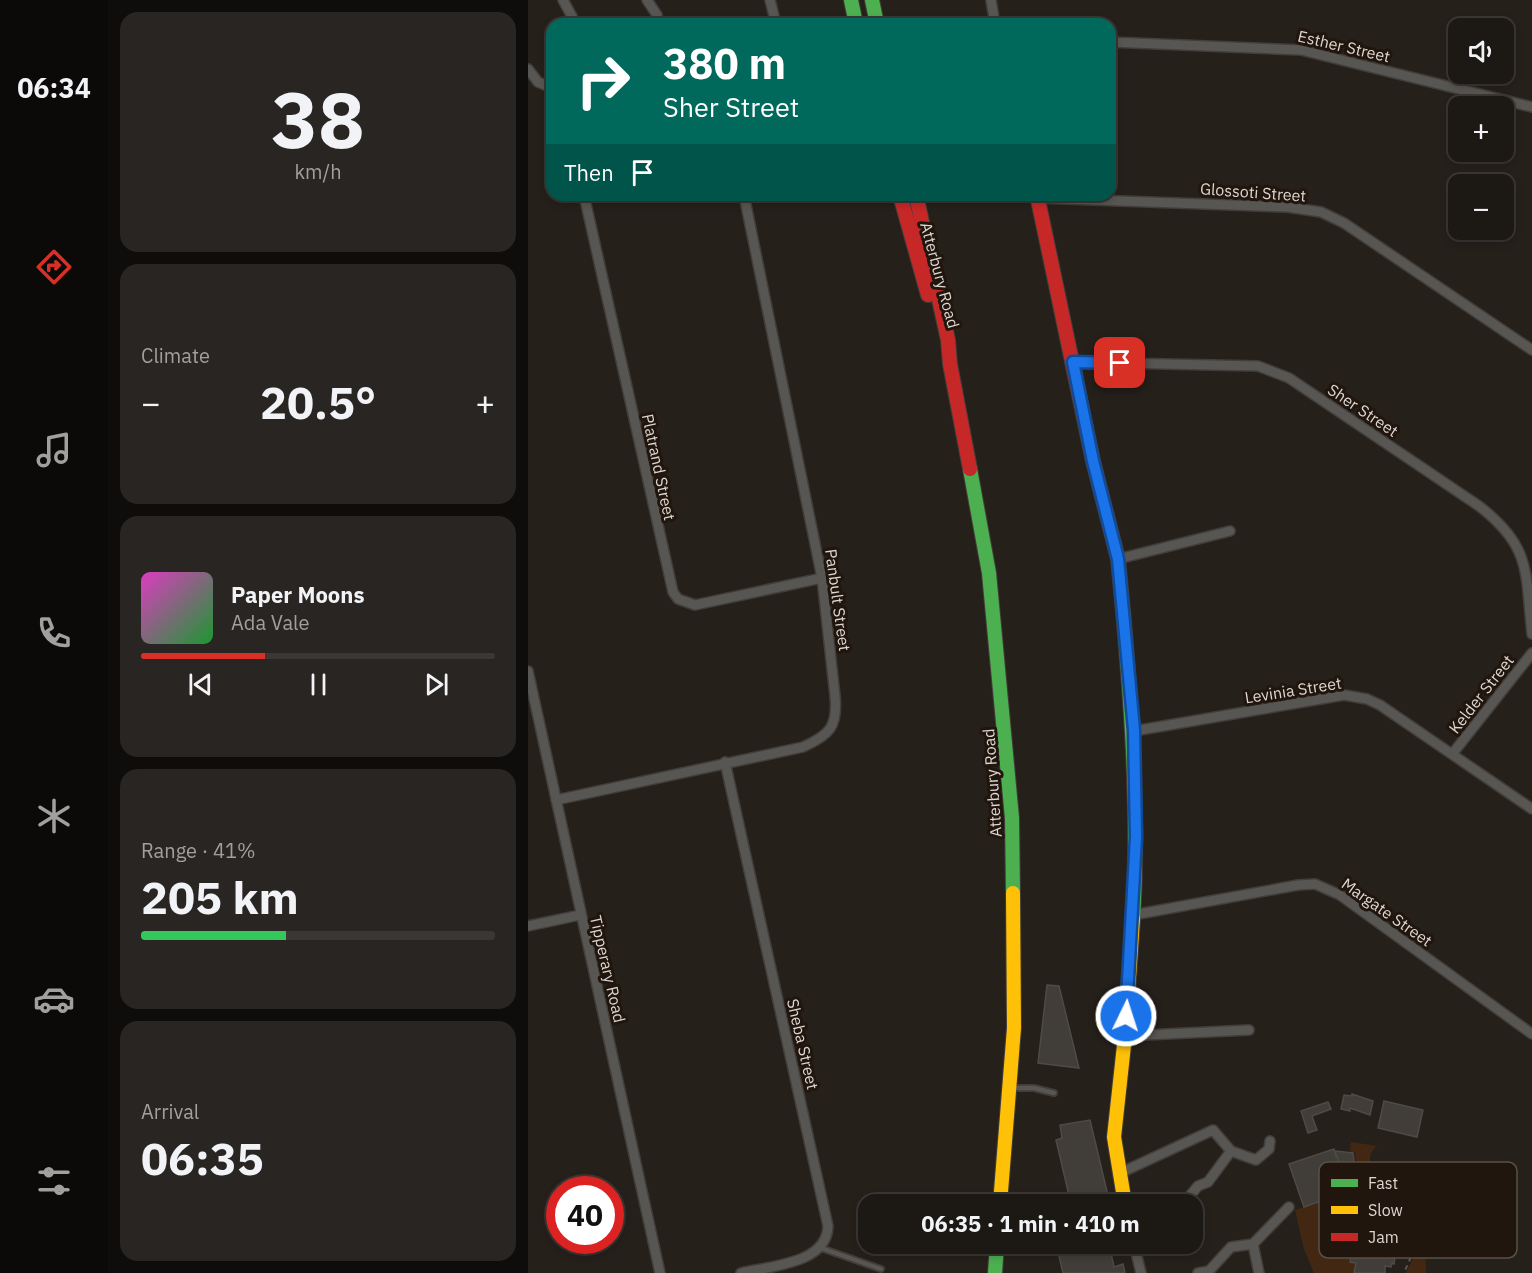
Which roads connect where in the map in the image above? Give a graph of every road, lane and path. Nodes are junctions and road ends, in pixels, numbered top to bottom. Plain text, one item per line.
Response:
1 (562, 0) edge
2 (647, 0) edge
3 (770, 0) edge
4 (851, 0) edge
5 (872, 0) edge
6 (991, 0) edge
7 (572, 18) edge
8 (657, 18) edge
9 (774, 18) edge
10 (855, 18) edge
11 (876, 18) edge
12 (994, 18) edge
13 (1116, 42) edge
14 (528, 69) edge
15 (546, 85) edge
16 (1532, 107) edge
17 (1116, 200) edge
18 (585, 201) edge
19 (745, 201) edge
20 (902, 201) edge
21 (917, 201) edge
22 (1039, 201) edge
23 (1532, 350) edge
24 (1073, 362) junction
25 (950, 363) junction
26 (1230, 531) dead end
27 (1118, 559) junction
28 (822, 578) junction
29 (1532, 634) edge
30 (1532, 653) edge
31 (528, 671) edge
32 (1134, 730) junction
33 (1453, 753) junction
34 (725, 762) junction
35 (556, 800) junction
36 (1532, 809) edge
37 (580, 915) junction
38 (1133, 915) junction
39 (528, 926) edge
40 (1249, 1030) dead end
41 (1532, 1034) edge
42 (1125, 1036) junction
43 (1010, 1089) junction
44 (1054, 1093) dead end
45 (1270, 1141) dead end
46 (1231, 1151) junction
47 (1118, 1174) junction
48 (1001, 1194) edge
49 (1123, 1194) edge
50 (1192, 1194) edge
51 (1289, 1207) dead end
52 (1253, 1244) junction
53 (821, 1248) junction
54 (996, 1254) edge
55 (1136, 1254) edge
56 (1410, 1258) edge
57 (881, 1269) dead end
58 (660, 1273) edge
59 (741, 1273) edge
60 (995, 1273) edge
61 (1141, 1273) edge
62 (1198, 1273) edge
63 (1259, 1273) edge
64 (1404, 1273) edge

1 - 7 street
2 - 8 street
3 - 9 street
4 - 10 main road
5 - 11 main road
6 - 12 street
13 - 16 street, Esther Street
14 - 15 street
17 - 23 street, Glossoti Street
18 - 28 street, Platrand Street
19 - 28 street, Panbult Street
20 - 25 main road, Atterbury Road
21 - 25 main road, Atterbury Road
22 - 24 main road
24 - 27 main road
24 - 29 street, Sher Street
25 - 43 main road, Atterbury Road
26 - 27 street
27 - 32 main road
28 - 34 street, Panbult Street
30 - 33 street, Kelder Street
31 - 35 street, Tipperary Road
32 - 33 street, Levinia Street
32 - 38 main road
33 - 36 street, Levinia Street
34 - 35 street, Panbult Street
34 - 53 street, Sheba Street
35 - 37 street, Tipperary Road
37 - 39 street
37 - 58 street, Tipperary Road
38 - 41 street, Margate Street
38 - 42 main road
40 - 42 street
42 - 47 main road
43 - 44 lane
43 - 48 main road, Atterbury Road
45 - 46 street
46 - 47 street
46 - 50 street
47 - 49 main road
51 - 52 street
52 - 62 street
52 - 63 street
53 - 57 lane
53 - 59 street
54 - 60 main road
55 - 61 street
56 - 64 path

